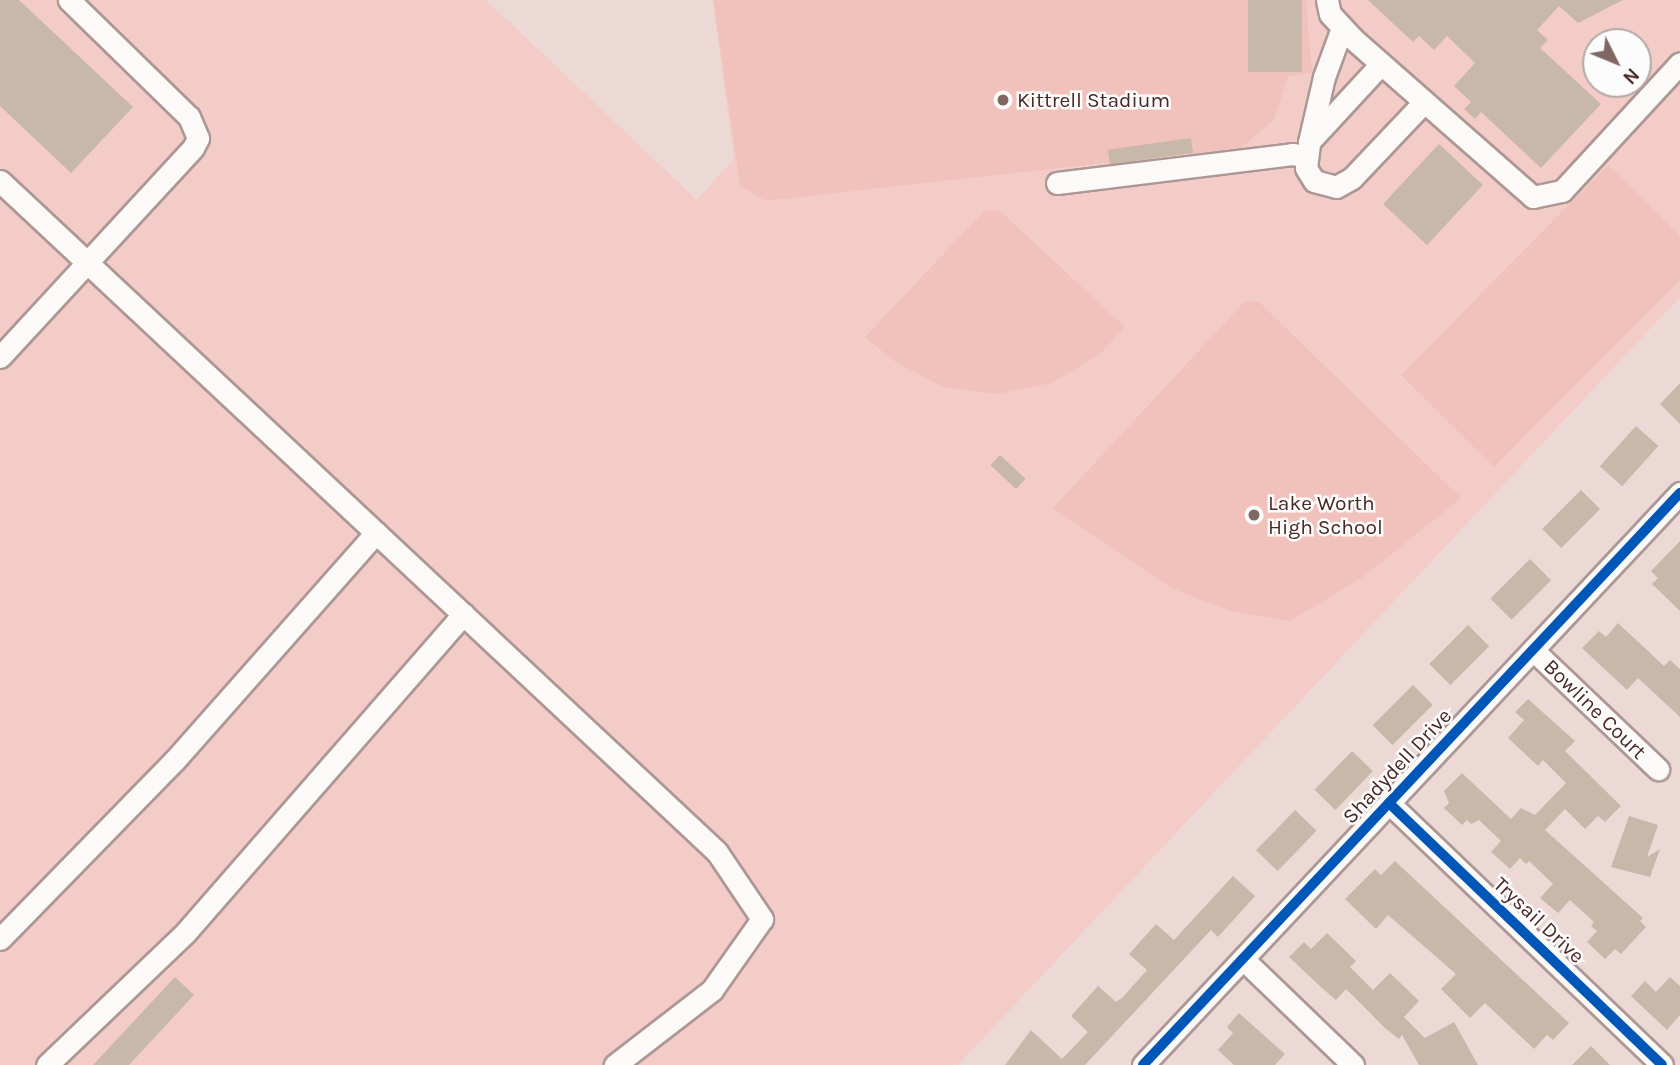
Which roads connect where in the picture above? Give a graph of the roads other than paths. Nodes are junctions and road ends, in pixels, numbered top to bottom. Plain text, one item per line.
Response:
1 (69, 0) edge
2 (1327, 0) edge
3 (1342, 28) junction
4 (1680, 63) edge
5 (1381, 64) junction
6 (1423, 102) junction
7 (1308, 149) junction
8 (0, 181) edge
9 (1057, 183) dead end
10 (87, 262) junction
11 (0, 357) edge
12 (1679, 497) edge
13 (376, 533) junction
14 (463, 614) junction
15 (1533, 650) junction
16 (1658, 769) dead end
17 (1389, 803) junction
18 (0, 939) edge
19 (1243, 959) junction
20 (47, 1065) edge
21 (615, 1065) edge
22 (1143, 1065) edge
23 (1353, 1065) edge
24 (1662, 1065) edge

1 - 10 street
2 - 3 street
3 - 5 street
3 - 7 street
4 - 6 street
5 - 6 street
5 - 7 street
6 - 7 street
7 - 9 street
8 - 10 street
10 - 11 street
10 - 13 street
12 - 15 street, Shadydell Drive
13 - 14 street
13 - 18 street
14 - 20 street
14 - 21 street
15 - 16 street, Bowline Court
15 - 17 street, Shadydell Drive
17 - 19 street, Shadydell Drive
17 - 24 street, Trysail Drive
19 - 22 street, Shadydell Drive
19 - 23 street

